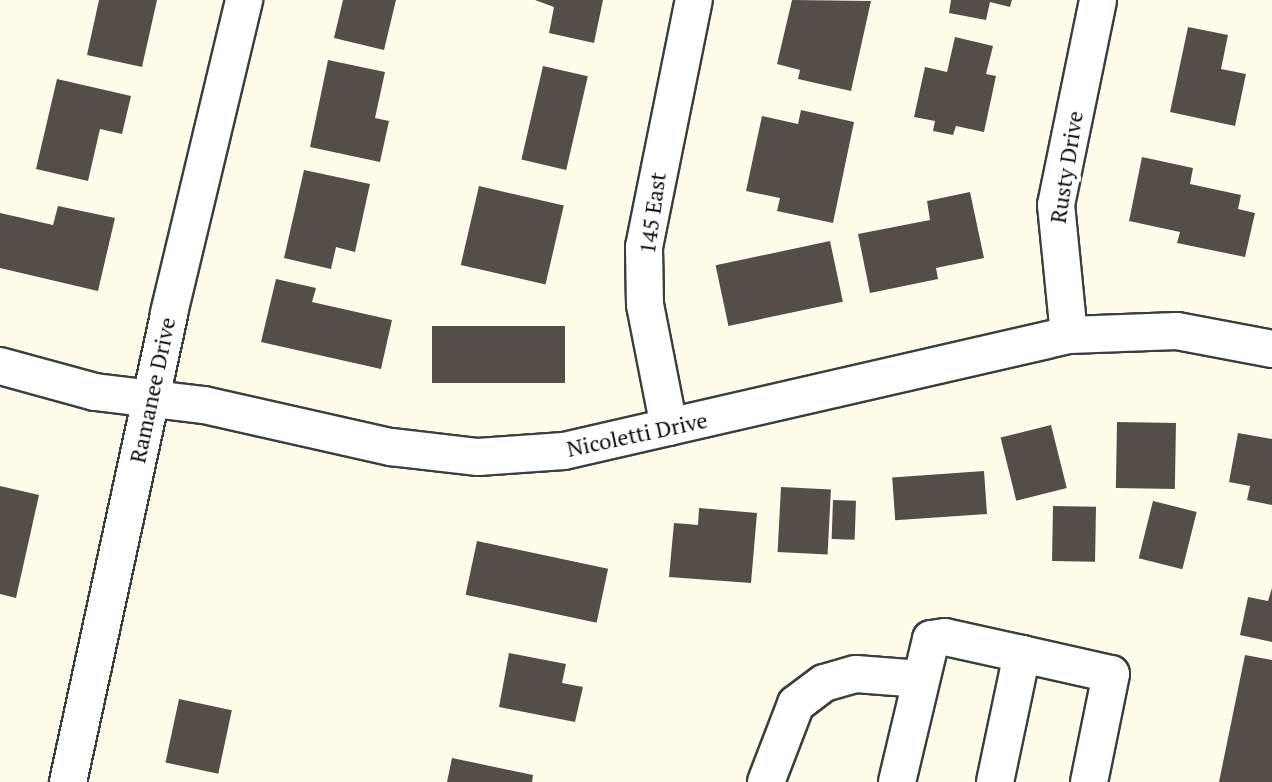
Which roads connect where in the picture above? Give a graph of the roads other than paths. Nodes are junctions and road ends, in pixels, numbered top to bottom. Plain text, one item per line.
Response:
1 (244, 0) edge
2 (694, 0) edge
3 (1098, 0) edge
4 (1069, 335) junction
5 (1272, 349) edge
6 (0, 366) edge
7 (150, 399) junction
8 (669, 427) junction
9 (1022, 654) junction
10 (921, 679) junction
11 (68, 782) edge
12 (766, 782) edge
13 (897, 782) edge
14 (995, 782) edge
15 (1089, 782) edge

1 - 7 street, Ramanee Drive
2 - 8 street, 145 East
3 - 4 street, Rusty Drive
4 - 5 street, Nicoletti Drive
4 - 8 street, Nicoletti Drive
6 - 7 street, Nicoletti Drive
7 - 8 street, Nicoletti Drive
7 - 11 street, Ramanee Drive
9 - 10 street
9 - 14 street
9 - 15 street
10 - 12 street
10 - 13 street

